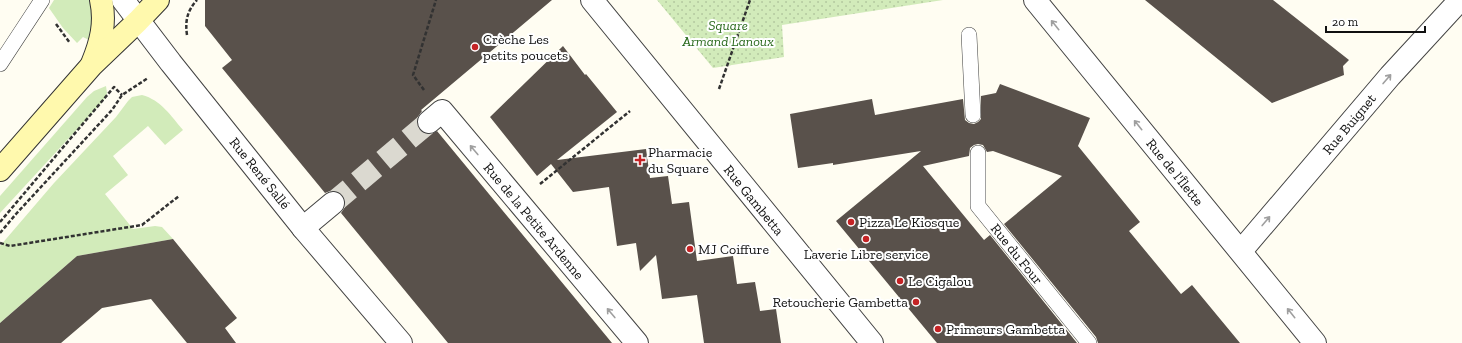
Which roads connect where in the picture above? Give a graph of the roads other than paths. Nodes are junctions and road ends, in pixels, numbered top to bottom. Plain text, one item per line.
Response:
1 (42, 0) edge
2 (101, 0) edge
3 (123, 0) edge
4 (158, 0) edge
5 (592, 0) edge
6 (1035, 0) edge
7 (1460, 0) edge
8 (138, 21) junction
9 (969, 35) dead end
10 (0, 64) edge
11 (92, 65) junction
12 (973, 115) dead end
13 (435, 116) road end
14 (978, 154) dead end
15 (0, 170) edge
16 (333, 203) tunnel mouth
17 (304, 228) junction
18 (1241, 251) junction
19 (401, 343) edge
20 (637, 343) edge
21 (872, 343) edge
22 (1089, 343) edge
23 (1315, 343) edge

1 - 10 lane
2 - 11 main road
3 - 8 street, Rue René Sallé
4 - 8 main road
5 - 21 street, Rue Gambetta
18 -> 6 street, Rue de l'Îlette
18 -> 7 street, Rue Buignet
8 - 11 main road
8 - 17 street, Rue René Sallé
9 - 12 lane
11 - 15 main road
20 -> 13 street, Rue de la Petite Ardenne
14 - 22 lane, Rue du Four
16 - 17 street
17 - 19 street, Rue René Sallé
23 -> 18 street, Rue de l'Îlette

